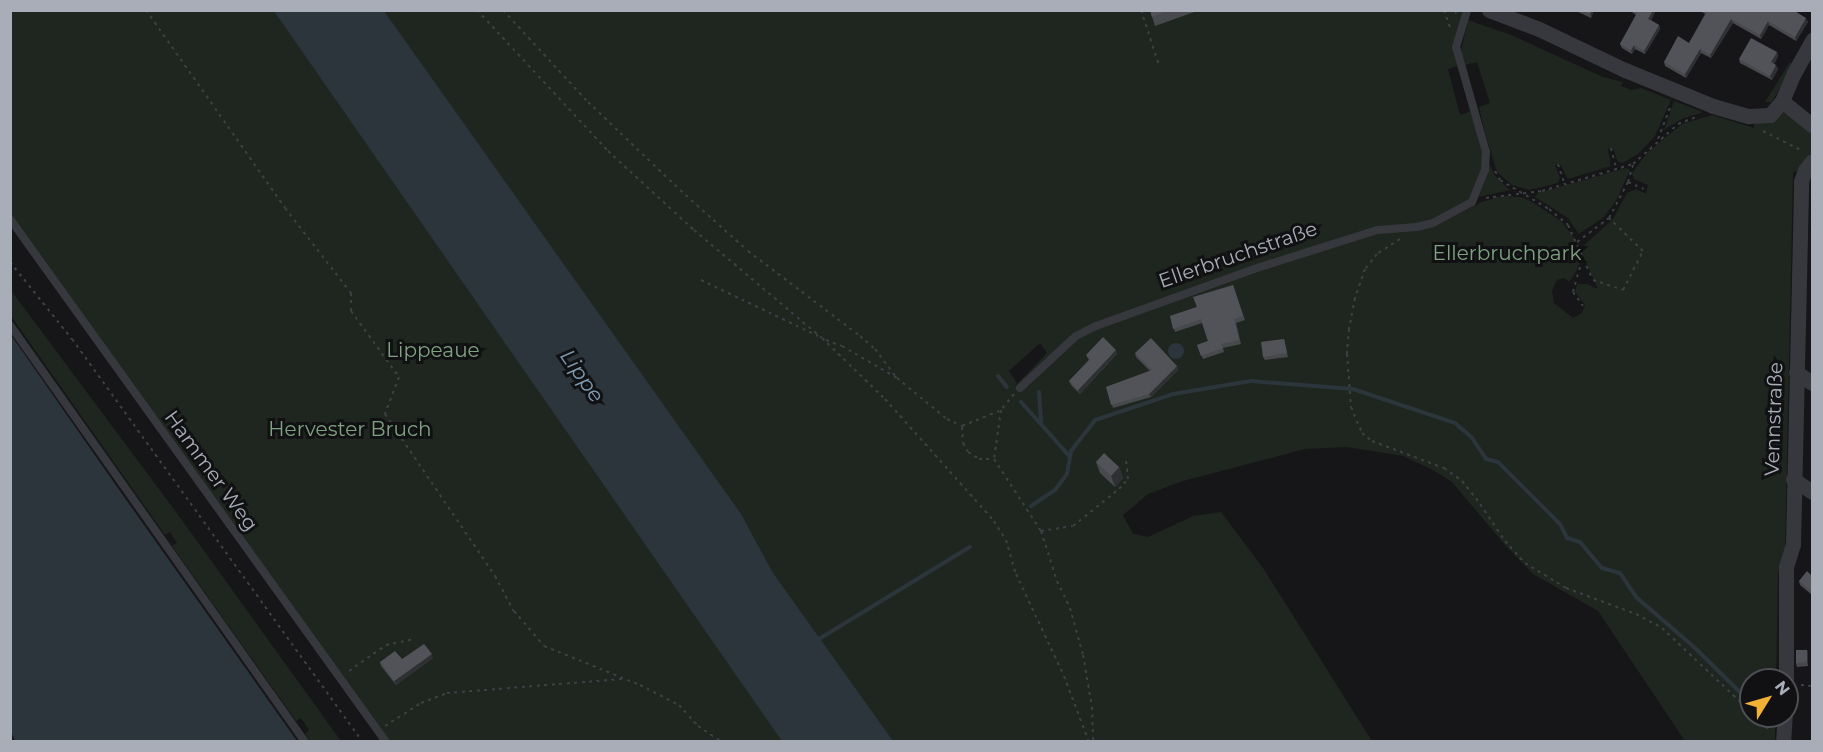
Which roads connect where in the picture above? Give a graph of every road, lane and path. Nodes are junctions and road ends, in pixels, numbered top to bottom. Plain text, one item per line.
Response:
1 (146, 10) edge
2 (477, 10) edge
3 (503, 10) edge
4 (1141, 10) edge
5 (1467, 10) edge
6 (1489, 10) edge
7 (1812, 40) edge
8 (1159, 65) dead end
9 (1674, 98) dead end
10 (1782, 101) junction
11 (1700, 116) dead end
12 (1749, 116) junction
13 (1812, 125) edge
14 (1658, 139) junction
15 (1794, 147) dead end
16 (1611, 148) dead end
17 (1486, 152) junction
18 (1812, 161) edge
19 (1558, 164) dead end
20 (1633, 164) junction
21 (1616, 168) junction
22 (1628, 182) junction
23 (1564, 183) junction
24 (1644, 189) dead end
25 (1524, 194) junction
26 (1472, 202) junction
27 (1609, 218) junction
28 (10, 219) edge
29 (1417, 227) junction
30 (1577, 242) junction
31 (1581, 255) junction
32 (10, 262) edge
33 (700, 280) dead end
34 (1583, 306) dead end
35 (10, 326) edge
36 (822, 338) junction
37 (1796, 372) junction
38 (897, 378) junction
39 (1812, 383) edge
40 (1020, 388) joint
41 (1000, 410) junction
42 (962, 426) junction
43 (993, 459) junction
44 (1126, 459) dead end
45 (1793, 479) junction
46 (1812, 492) edge
47 (1041, 531) junction
48 (415, 639) dead end
49 (1786, 668) edge
50 (340, 678) junction
51 (625, 679) junction
52 (1739, 701) edge
53 (378, 731) junction
54 (305, 741) edge
55 (363, 741) edge
56 (386, 741) edge
57 (722, 741) edge
58 (1091, 741) edge

1 - 51 path
2 - 36 path
3 - 38 path
4 - 8 path
5 - 17 lane
6 - 12 street
7 - 10 street
9 - 14 path
10 - 12 street
10 - 13 street
11 - 14 path
12 - 15 path
14 - 20 path
16 - 21 path
17 - 25 path
17 - 26 lane
18 - 37 street, Vennstraße
19 - 23 path
20 - 21 path
20 - 22 path
21 - 23 path
22 - 24 path
22 - 27 path
23 - 25 path
25 - 26 path
25 - 30 path
26 - 29 lane, Ellerbruchstraße
27 - 30 path
27 - 31 path
28 - 50 lane, Hammer Weg
29 - 40 lane, Ellerbruchstraße
29 - 52 path
30 - 31 path
31 - 34 path
32 - 55 path
33 - 36 path
35 - 54 lane
36 - 38 path
36 - 58 path
37 - 39 street
37 - 45 street, Vennstraße
38 - 42 path
40 - 41 path
41 - 42 path
41 - 43 path
42 - 43 path
43 - 47 path
44 - 47 path
45 - 46 street
45 - 49 street, Vennstraße
47 - 58 path
48 - 50 path
50 - 53 lane, Hammer Weg
51 - 53 path
51 - 57 path
53 - 56 lane, Hammer Weg

